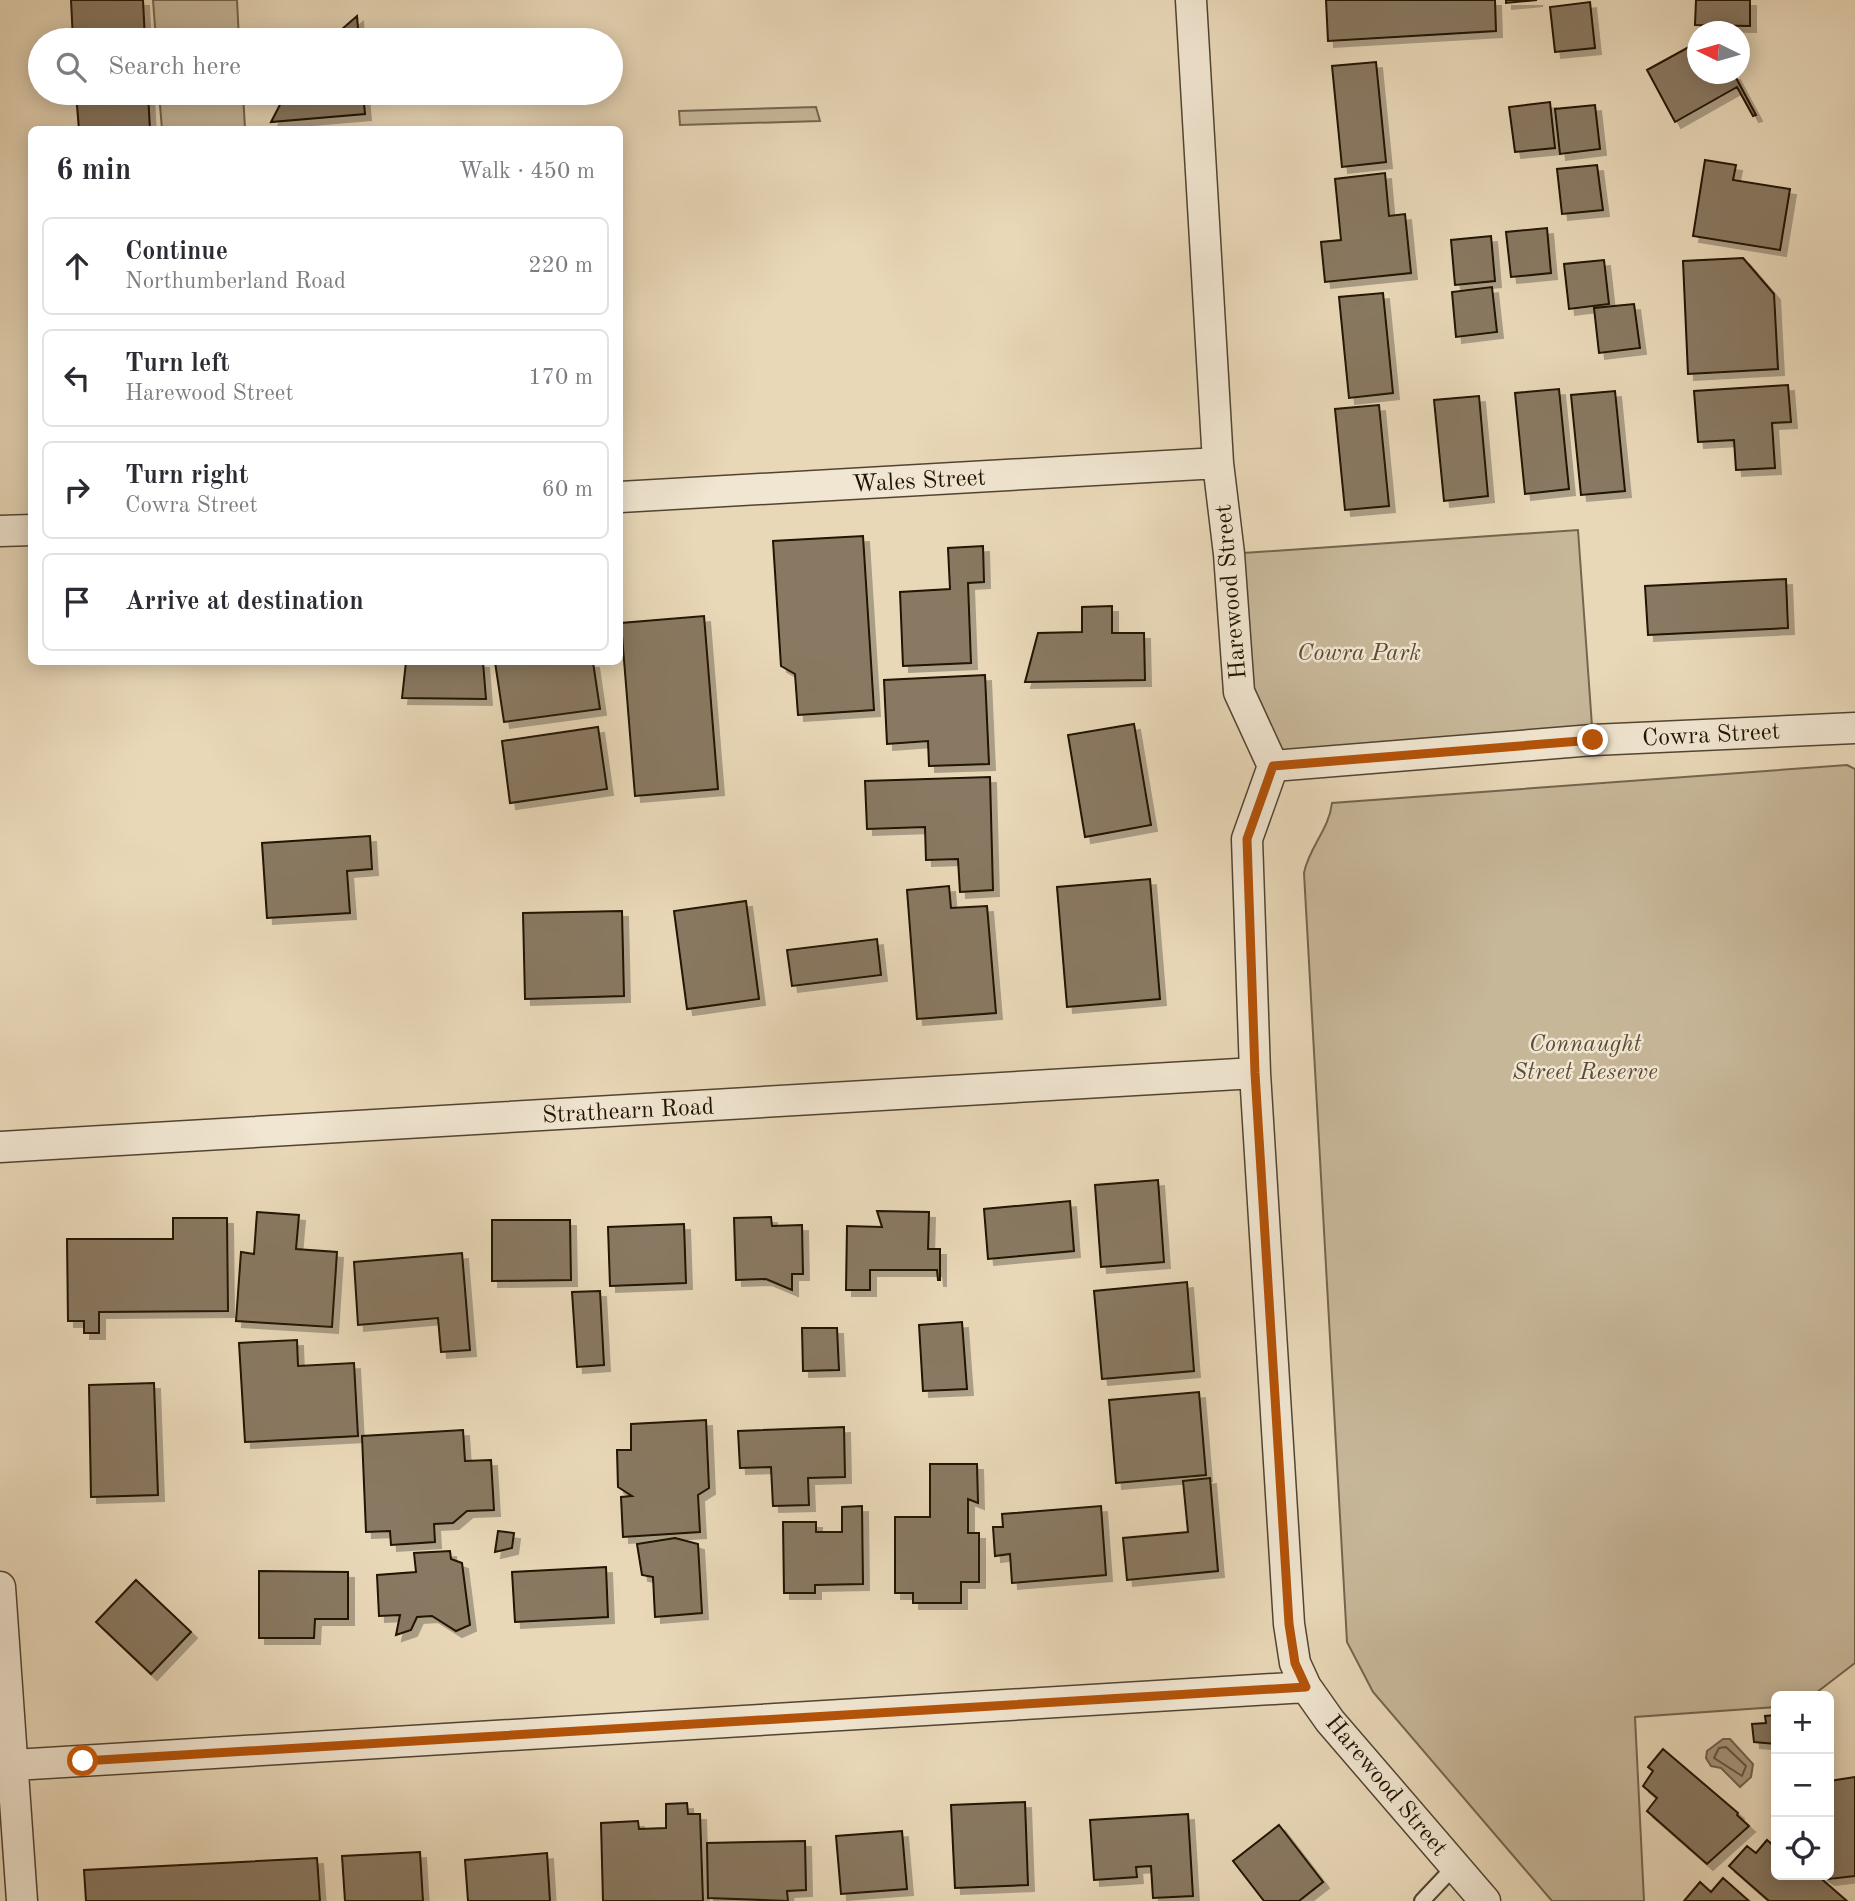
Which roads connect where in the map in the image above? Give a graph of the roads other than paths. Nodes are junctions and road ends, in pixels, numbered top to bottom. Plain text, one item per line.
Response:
1 (1191, 0) edge
2 (1218, 463) junction
3 (623, 496) edge
4 (28, 530) edge
5 (0, 531) edge
6 (1855, 727) edge
7 (1273, 766) junction
8 (1255, 1073) junction
9 (0, 1147) edge
10 (0, 1587) edge
11 (1306, 1687) junction
12 (15, 1765) junction
13 (1455, 1866) junction
14 (22, 1901) edge
15 (1422, 1901) edge
16 (1485, 1901) edge

1 - 2 street, Harewood Street
2 - 3 street, Wales Street
2 - 7 street, Harewood Street
4 - 5 street
6 - 7 street, Cowra Street
7 - 8 street, Harewood Street
8 - 9 street, Strathearn Road
8 - 11 street, Harewood Street
10 - 12 street
11 - 12 street
11 - 13 street, Harewood Street
12 - 14 street
13 - 15 lane
13 - 16 street, Harewood Street

